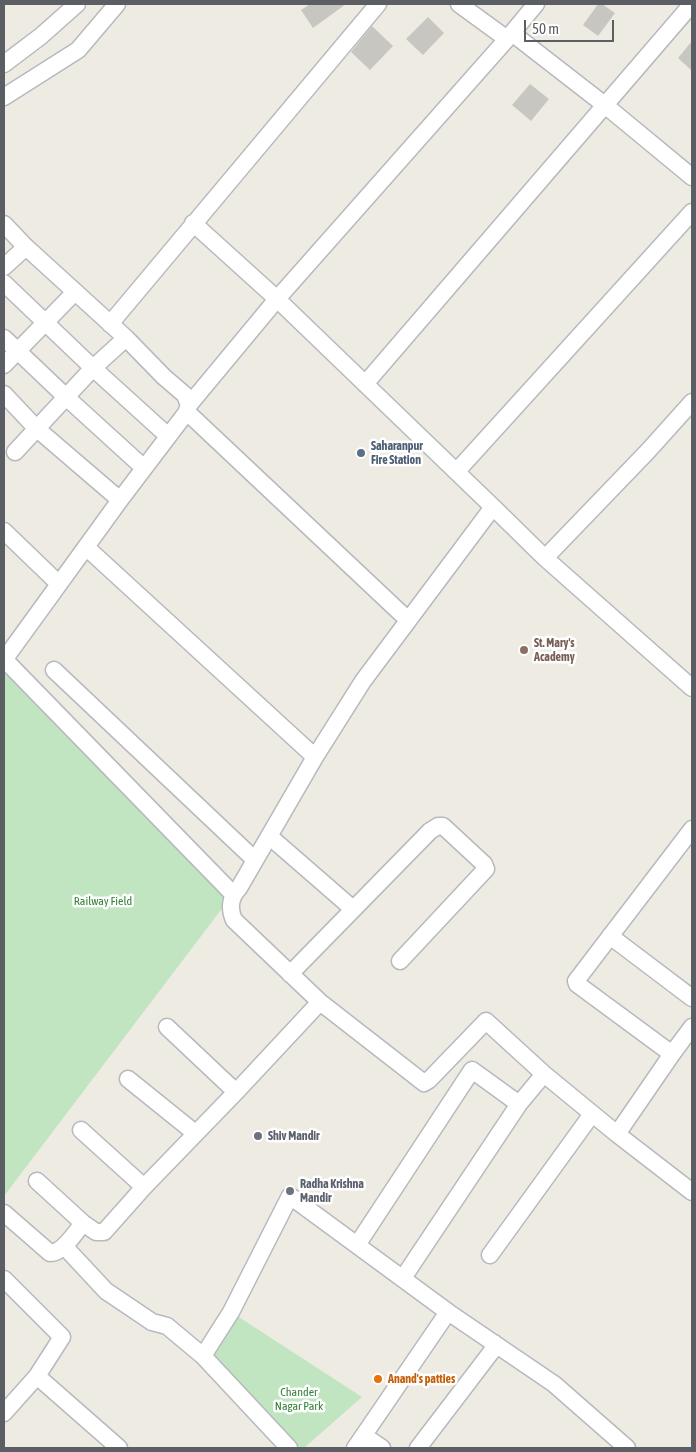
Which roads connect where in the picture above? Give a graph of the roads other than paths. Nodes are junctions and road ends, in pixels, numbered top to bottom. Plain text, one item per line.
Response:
1 (77, 4) edge
2 (117, 4) edge
3 (378, 4) edge
4 (459, 4) edge
5 (536, 4) edge
6 (692, 4) edge
7 (510, 36) junction
8 (4, 64) edge
9 (4, 97) edge
10 (606, 106) junction
11 (692, 177) edge
12 (692, 212) edge
13 (193, 223) junction
14 (4, 224) edge
15 (26, 247) junction
16 (4, 267) edge
17 (4, 283) edge
18 (74, 292) junction
19 (277, 299) junction
20 (45, 322) junction
21 (110, 324) junction
22 (4, 338) edge
23 (126, 338) junction
24 (17, 350) junction
25 (4, 365) edge
26 (93, 368) junction
27 (365, 384) junction
28 (4, 394) edge
29 (66, 397) junction
30 (692, 402) edge
31 (188, 408) junction
32 (36, 428) junction
33 (168, 436) junction
34 (15, 452) dead end
35 (144, 468) junction
36 (457, 471) junction
37 (120, 500) junction
38 (493, 507) junction
39 (4, 531) edge
40 (87, 548) junction
41 (545, 558) junction
42 (59, 584) junction
43 (408, 620) junction
44 (4, 659) edge
45 (54, 670) dead end
46 (692, 688) edge
47 (315, 757) junction
48 (692, 829) edge
49 (269, 836) junction
50 (254, 860) junction
51 (233, 894) junction
52 (353, 909) junction
53 (610, 936) junction
54 (400, 961) dead end
55 (290, 974) junction
56 (692, 998) edge
57 (320, 1002) junction
58 (692, 1026) edge
59 (166, 1027) dead end
60 (672, 1054) junction
61 (544, 1074) junction
62 (128, 1079) dead end
63 (236, 1092) junction
64 (519, 1104) junction
65 (592, 1114) junction
66 (81, 1130) dead end
67 (195, 1133) junction
68 (617, 1134) junction
69 (37, 1181) dead end
70 (144, 1187) junction
71 (690, 1187) edge
72 (4, 1213) edge
73 (83, 1224) junction
74 (358, 1245) junction
75 (64, 1246) junction
76 (490, 1255) dead end
77 (403, 1278) junction
78 (4, 1279) edge
79 (448, 1312) junction
80 (494, 1343) junction
81 (203, 1356) junction
82 (37, 1376) junction
83 (4, 1413) edge
84 (359, 1442) edge
85 (119, 1448) edge
86 (288, 1448) edge
87 (382, 1448) edge
88 (418, 1448) edge
89 (627, 1448) edge

1 - 8 street
2 - 9 street
3 - 13 street
4 - 7 street
5 - 7 street
6 - 10 street
7 - 10 street
7 - 19 street
10 - 11 street
10 - 27 street
12 - 36 street
13 - 19 street
13 - 21 street
14 - 15 street
15 - 16 street
15 - 18 street
17 - 20 street
18 - 20 street
18 - 21 street
19 - 27 street
19 - 31 street
20 - 24 street
20 - 26 street
21 - 23 street
22 - 24 street
23 - 26 street
23 - 31 street
24 - 25 street
24 - 29 street
26 - 29 street
26 - 33 street
27 - 36 street
28 - 32 street
29 - 32 street
29 - 35 street
30 - 41 street
31 - 33 street
31 - 43 street
32 - 34 street
32 - 37 street
33 - 35 street
35 - 37 street
36 - 38 street
37 - 40 street
38 - 41 street
38 - 43 street
39 - 42 street
40 - 42 street
40 - 47 street
41 - 46 street
42 - 44 street
43 - 47 street
44 - 51 street
45 - 50 street
47 - 49 street
48 - 53 street
49 - 50 street
49 - 52 street
50 - 51 street
51 - 55 street
52 - 54 street
52 - 55 street
53 - 56 street
53 - 60 street
55 - 57 street
57 - 61 street
57 - 63 street
58 - 60 street
59 - 63 street
60 - 68 street
61 - 64 street
61 - 65 street
62 - 67 street
63 - 67 street
64 - 74 street
64 - 77 street
65 - 68 street
65 - 76 street
66 - 70 street
67 - 70 street
68 - 71 street
69 - 73 street
70 - 73 street
72 - 75 street
73 - 75 street
74 - 77 street
74 - 81 street
75 - 81 street
77 - 79 street
78 - 82 street
79 - 80 street
79 - 84 street
80 - 88 street
80 - 89 street
81 - 86 street
82 - 83 street
82 - 85 street
84 - 87 street

